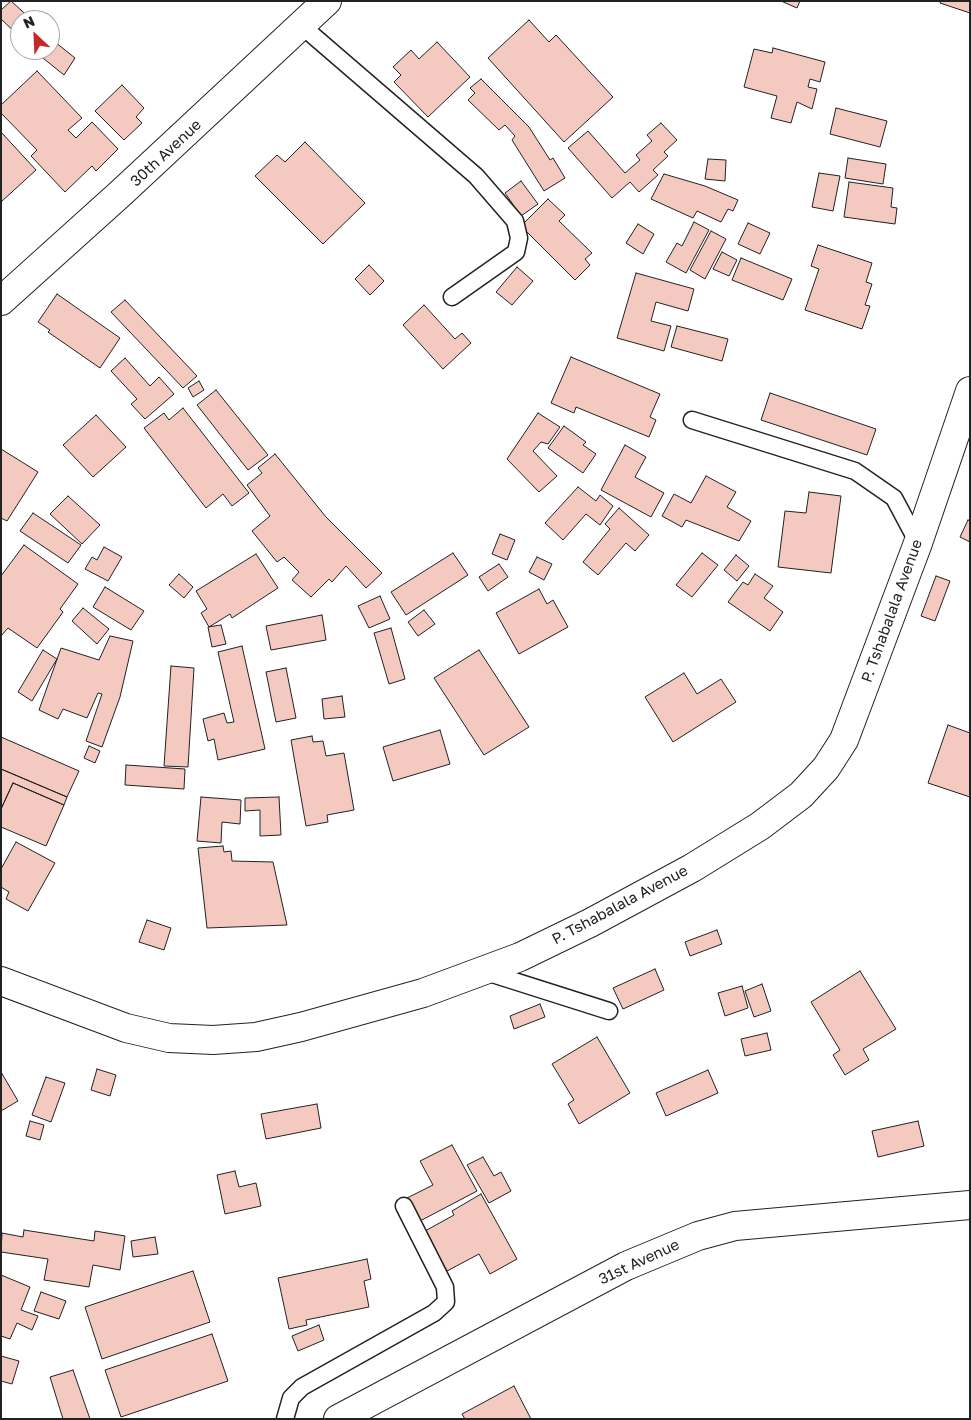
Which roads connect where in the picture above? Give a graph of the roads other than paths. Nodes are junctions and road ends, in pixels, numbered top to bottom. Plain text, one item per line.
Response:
1 (327, 1) edge
2 (302, 26) junction
3 (452, 297) dead end
4 (1, 301) edge
5 (970, 391) edge
6 (692, 420) dead end
7 (918, 543) junction
8 (483, 971) junction
9 (1, 981) edge
10 (609, 1010) dead end
11 (970, 1205) edge
12 (404, 1206) dead end
13 (285, 1419) edge
14 (338, 1419) edge

1 - 2 street, 30th Avenue
2 - 3 lane
2 - 4 street, 30th Avenue
5 - 7 street, P. Tshabalala Avenue
6 - 7 lane
7 - 8 street, P. Tshabalala Avenue
8 - 9 street, P. Tshabalala Avenue
8 - 10 lane
11 - 14 street, 31st Avenue
12 - 13 lane

